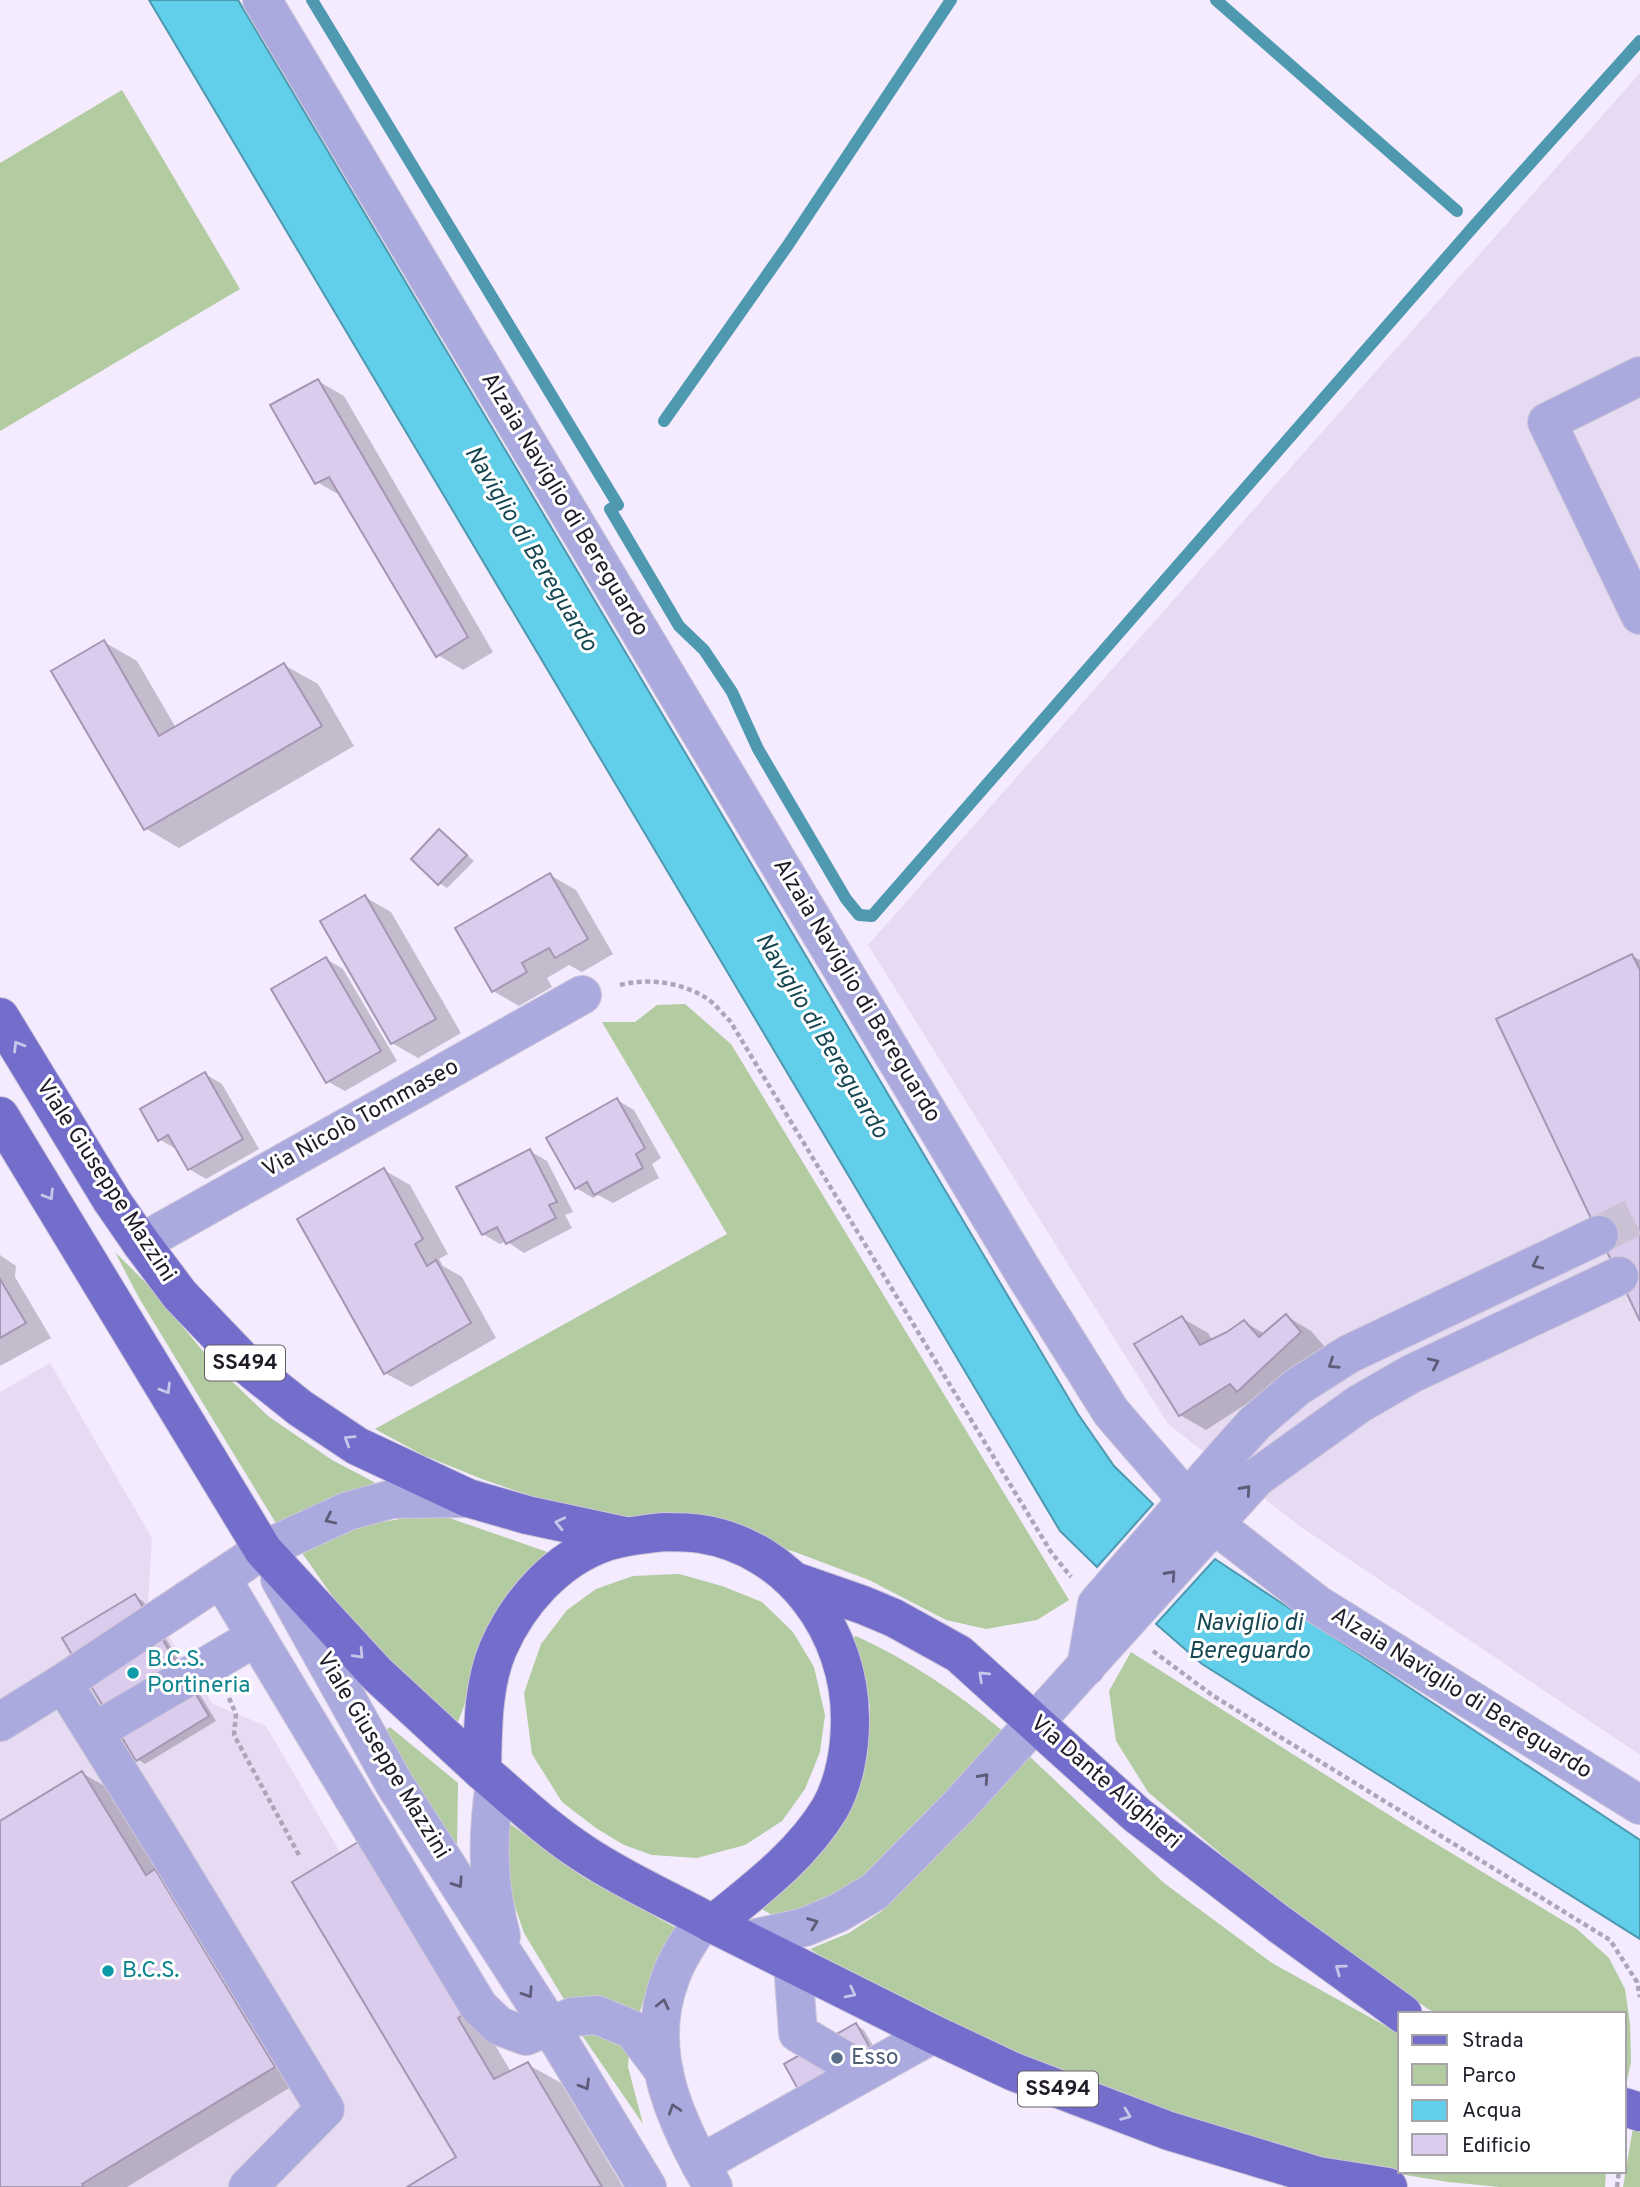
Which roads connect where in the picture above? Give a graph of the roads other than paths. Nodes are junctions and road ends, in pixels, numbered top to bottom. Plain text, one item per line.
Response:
1 (262, 0) edge
2 (1640, 376) edge
3 (1640, 615) edge
4 (582, 995) road end
5 (0, 1017) edge
6 (0, 1116) edge
7 (12, 1152) edge
8 (1598, 1235) tunnel mouth
9 (141, 1243) junction
10 (1619, 1276) dead end
11 (468, 1498) junction
12 (1194, 1522) junction
13 (627, 1536) junction
14 (263, 1550) junction
15 (221, 1578) junction
16 (794, 1581) junction
17 (256, 1637) junction
18 (63, 1683) junction
19 (0, 1722) edge
20 (1034, 1722) junction
21 (94, 1732) junction
22 (489, 1777) junction
23 (1640, 1805) edge
24 (721, 1928) junction
25 (506, 1959) junction
26 (793, 1964) junction
27 (1400, 2012) edge
28 (550, 2026) junction
29 (933, 2034) junction
30 (664, 2071) junction
31 (864, 2072) junction
32 (707, 2175) edge
33 (248, 2187) edge
34 (648, 2187) edge
35 (1388, 2187) edge

1 - 12 street, Alzaia Naviglio di Bereguardo
2 - 3 street
4 - 9 street, Via Nicolò Tommaseo
9 -> 5 main road, Viale Giuseppe Mazzini / SS494
6 - 7 main road, Viale Giuseppe Mazzini / SS494
7 -> 14 main road, Viale Giuseppe Mazzini / SS494
8 -> 12 street
11 -> 9 main road, Viale Giuseppe Mazzini / SS494
12 -> 10 street
13 -> 11 main road, Viale Giuseppe Mazzini / SS494
11 -> 14 street
12 - 20 street
12 - 23 street, Alzaia Naviglio di Bereguardo
13 - 16 main road, Viale Giuseppe Mazzini / SS494
13 - 22 main road, Viale Giuseppe Mazzini / SS494
14 - 15 street
14 -> 22 main road, Viale Giuseppe Mazzini / SS494
14 -> 25 street, Viale Giuseppe Mazzini
15 - 17 street
15 - 18 street
20 -> 16 main road, Via Dante Alighieri / SS494
16 - 24 main road, Viale Giuseppe Mazzini / SS494
17 - 21 street
17 - 28 street
18 - 19 street
18 - 21 street
24 -> 20 street
27 -> 20 main road, Via Dante Alighieri / SS494
21 - 33 street
22 - 24 main road, Viale Giuseppe Mazzini / SS494
22 - 25 street, Viale Giuseppe Mazzini
24 - 26 main road, SS494
30 -> 24 street, Viale Giuseppe Mazzini
25 -> 28 street, Viale Giuseppe Mazzini
26 -> 29 main road, SS494
26 - 31 street
28 - 30 street
28 -> 34 street, Viale Giuseppe Mazzini
29 - 31 street
29 -> 35 main road, SS494
32 -> 30 street, Viale Giuseppe Mazzini
31 - 32 street

